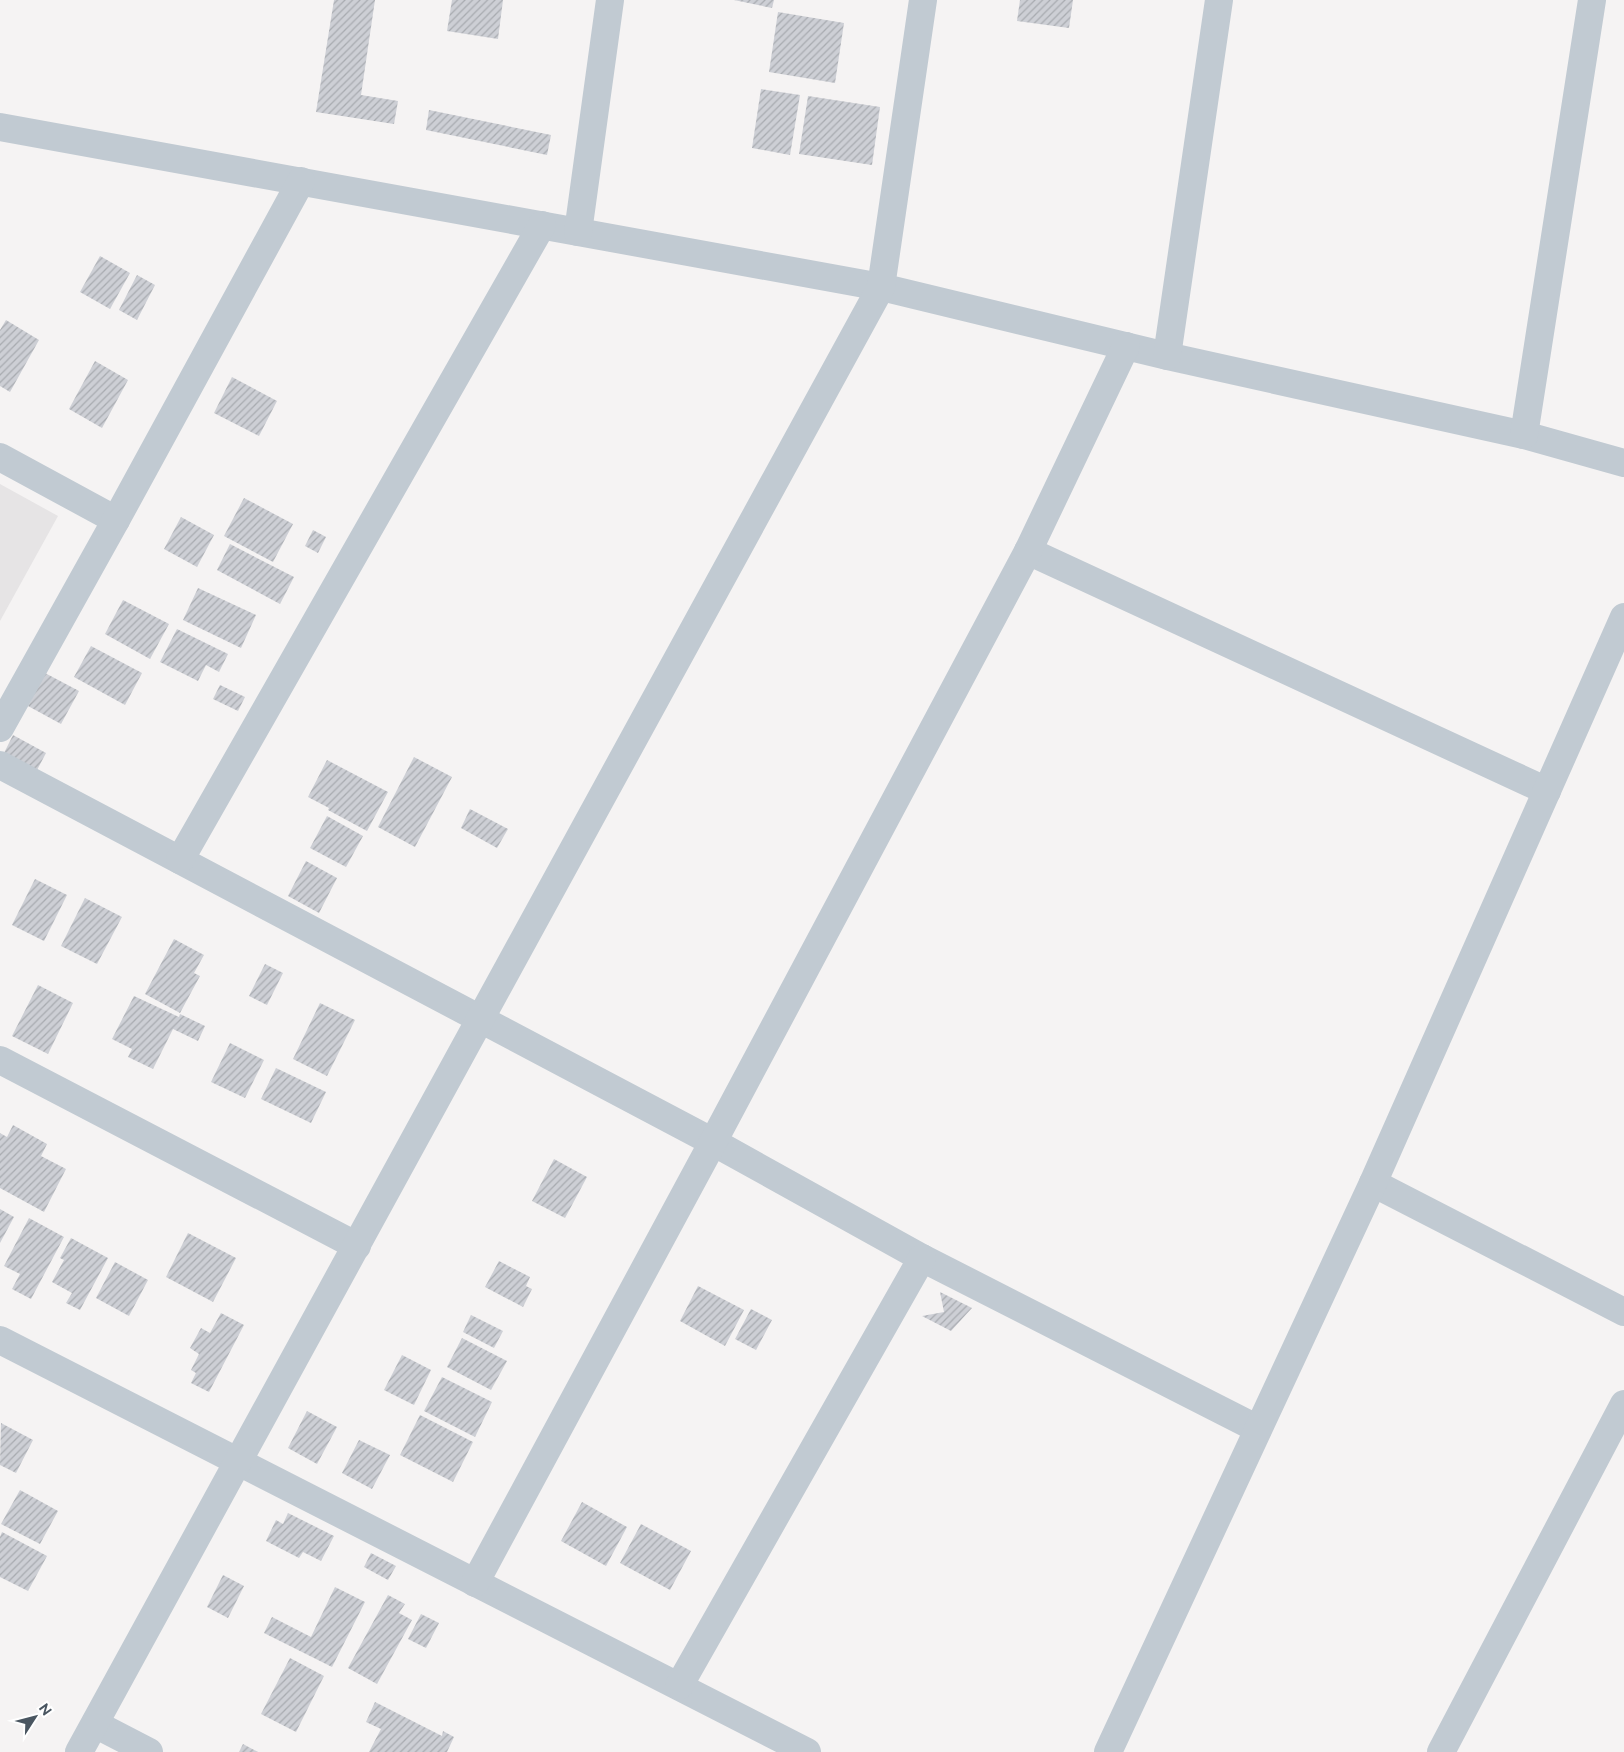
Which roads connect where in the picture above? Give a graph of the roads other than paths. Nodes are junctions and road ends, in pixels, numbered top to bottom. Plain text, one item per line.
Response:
1 (610, 0) edge
2 (923, 0) edge
3 (1219, 0) edge
4 (1592, 0) edge
5 (0, 127) edge
6 (301, 182) junction
7 (542, 226) junction
8 (578, 232) junction
9 (881, 287) junction
10 (1126, 346) junction
11 (1167, 356) junction
12 (1524, 435) junction
13 (0, 457) edge
14 (1624, 463) edge
15 (116, 520) junction
16 (1028, 551) junction
17 (1624, 617) edge
18 (0, 728) edge
19 (0, 765) edge
20 (1547, 791) junction
21 (180, 860) junction
22 (481, 1018) junction
23 (0, 1060) edge
24 (713, 1142) junction
25 (1373, 1183) junction
26 (357, 1246) junction
27 (922, 1258) junction
28 (1624, 1312) edge
29 (0, 1340) edge
30 (1624, 1404) edge
31 (1258, 1429) junction
32 (238, 1461) junction
33 (475, 1583) junction
34 (679, 1686) junction
35 (95, 1724) junction
36 (79, 1752) edge
37 (150, 1752) edge
38 (807, 1752) edge
39 (1108, 1752) edge
40 (1441, 1752) edge

1 - 8 street
2 - 9 street
3 - 11 street
4 - 12 street
5 - 6 street
6 - 7 street
6 - 15 street
7 - 8 street
7 - 21 street
8 - 9 street
9 - 10 street
9 - 22 street
10 - 11 street
10 - 16 street
11 - 12 street
12 - 14 street
13 - 15 street
15 - 18 street
16 - 20 street
16 - 24 street
17 - 20 street
19 - 21 street
20 - 25 street
21 - 22 street
22 - 24 street
22 - 26 street
23 - 26 street
24 - 27 street
24 - 33 street
25 - 28 street
25 - 31 street
26 - 32 street
27 - 31 street
27 - 34 street
29 - 32 street
30 - 40 street
31 - 39 street
32 - 33 street
32 - 35 street
33 - 34 street
34 - 38 street
35 - 36 street
35 - 37 street

